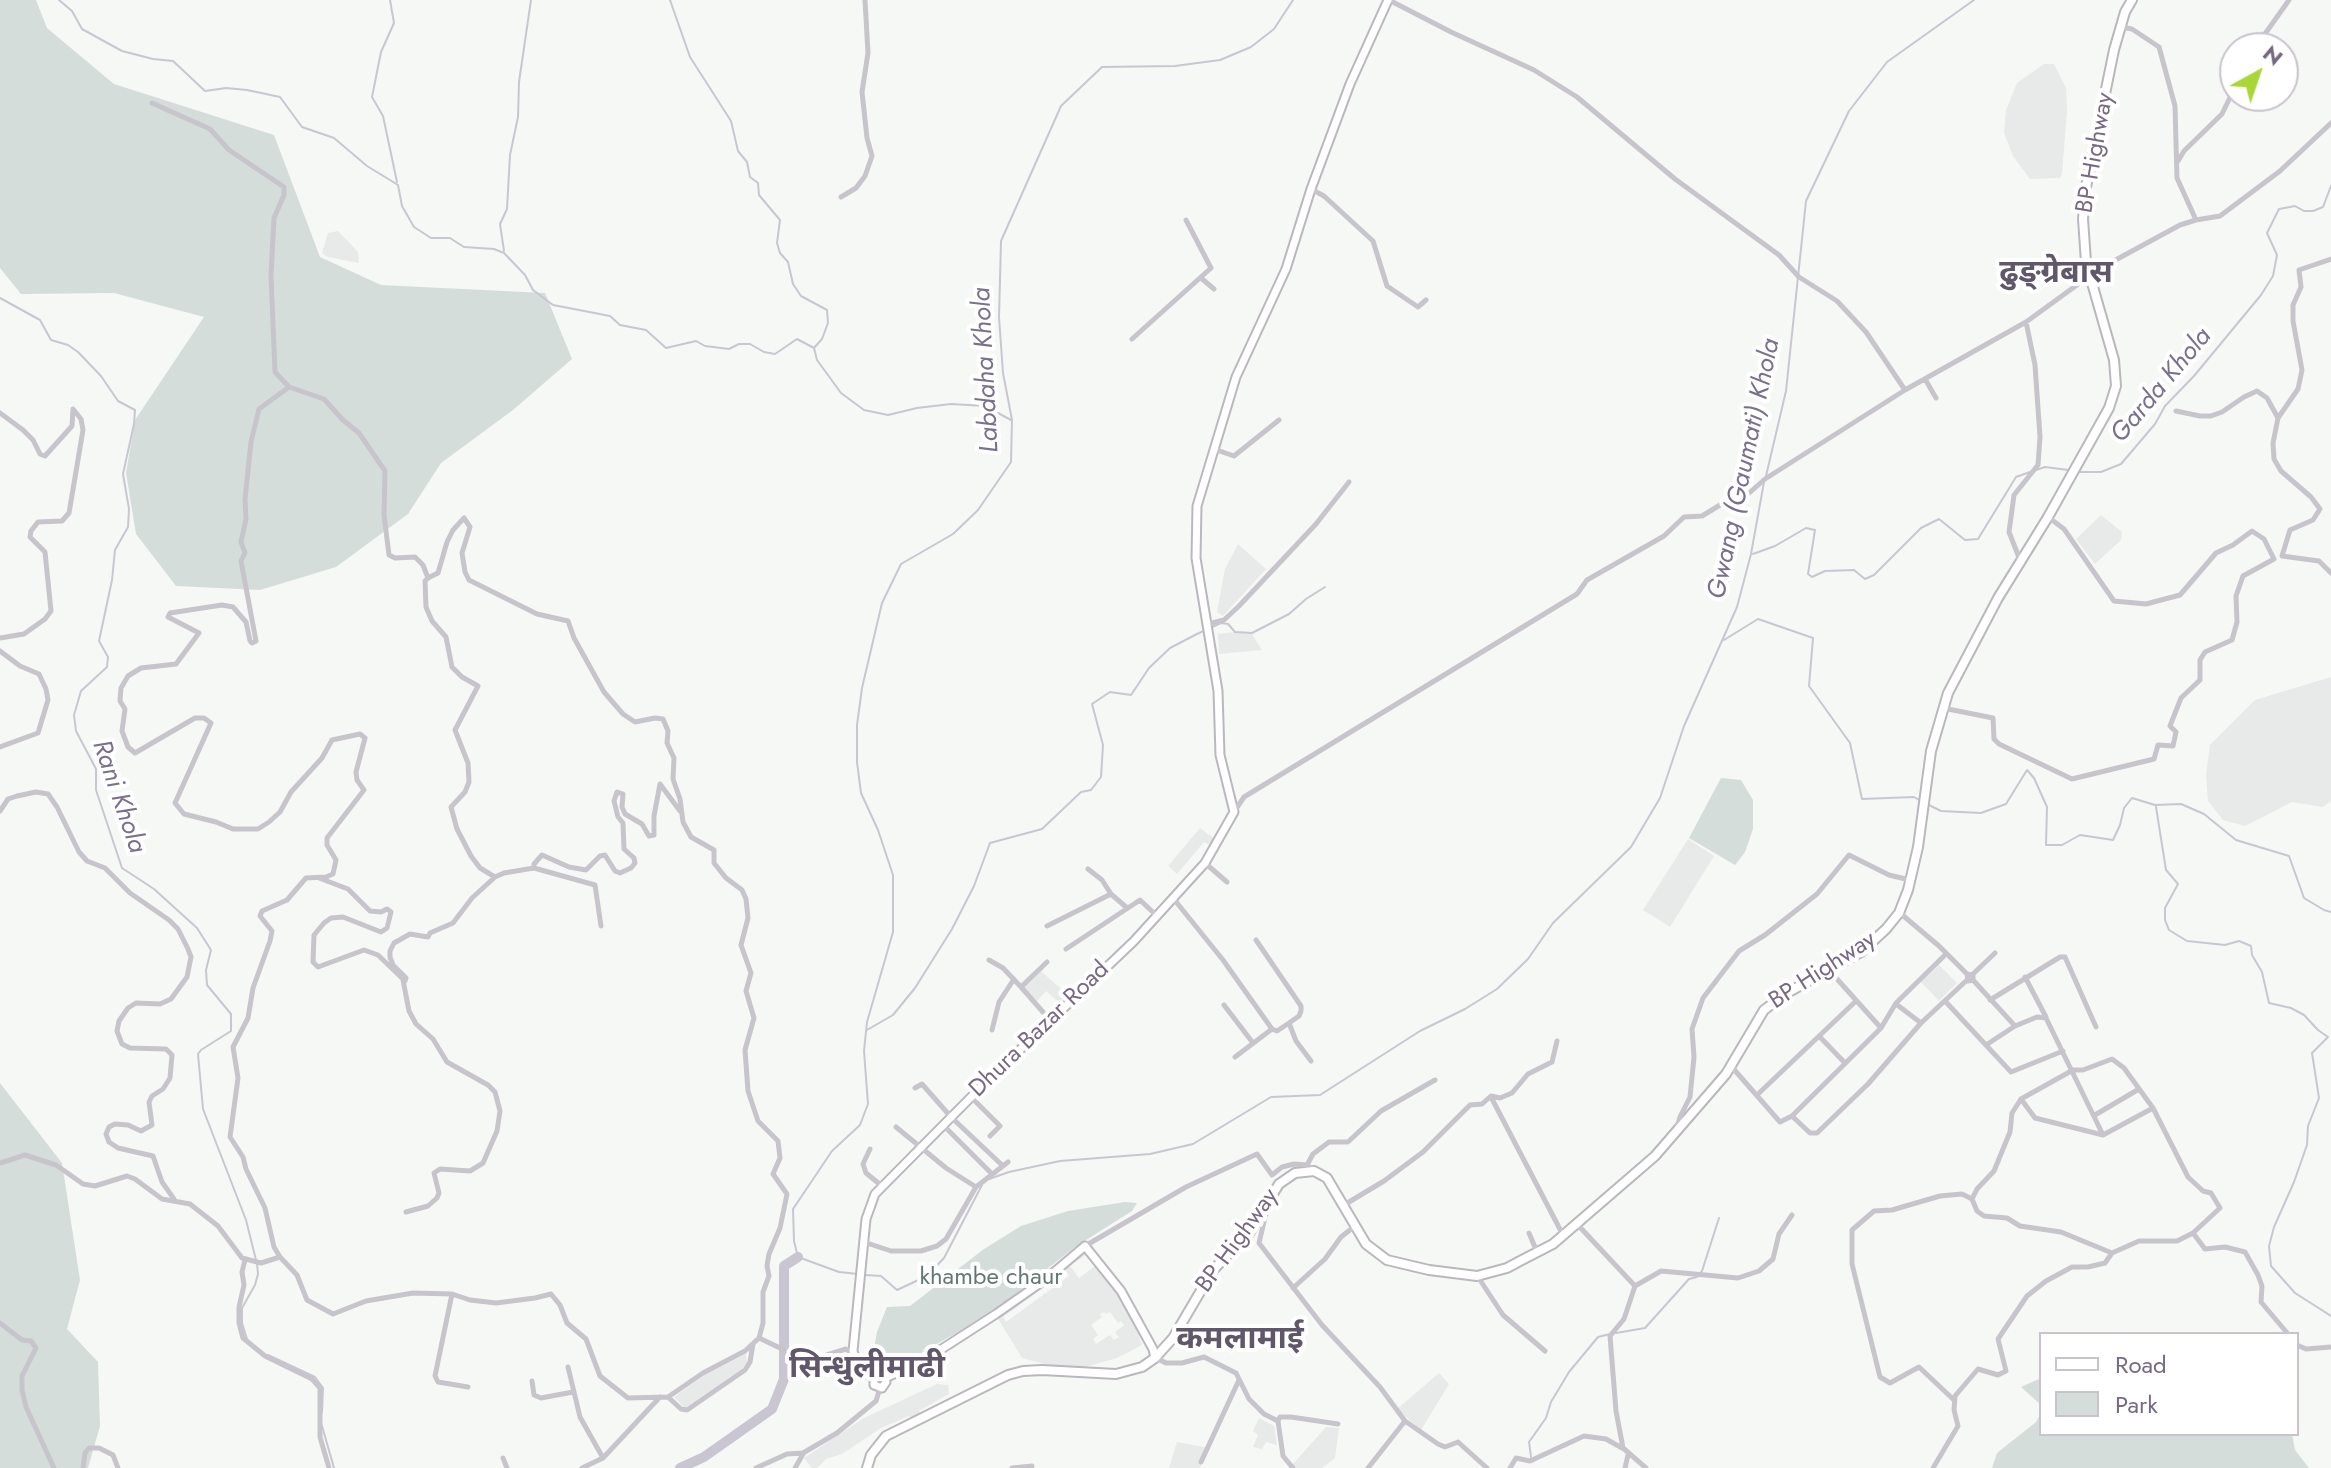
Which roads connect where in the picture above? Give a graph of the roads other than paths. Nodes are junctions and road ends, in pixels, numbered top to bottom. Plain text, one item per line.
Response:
1 (865, 0) edge
2 (1389, 0) edge
3 (2132, 0) edge
4 (2289, 0) edge
5 (2120, 27) junction
6 (2266, 32) edge
7 (152, 103) dead end
8 (2223, 112) edge
9 (2331, 123) edge
10 (2176, 164) junction
11 (1311, 189) junction
12 (841, 197) dead end
13 (1186, 220) dead end
14 (2196, 220) junction
15 (2331, 259) edge
16 (2090, 277) junction
17 (1201, 278) junction
18 (1214, 289) dead end
19 (1426, 300) dead end
20 (2026, 322) junction
21 (1132, 339) dead end
22 (1925, 379) junction
23 (289, 387) junction
24 (1905, 390) junction
25 (1936, 398) dead end
26 (2176, 411) dead end
27 (0, 413) edge
28 (2278, 418) junction
29 (1279, 420) dead end
30 (1214, 449) junction
31 (1349, 482) dead end
32 (2048, 517) junction
33 (2282, 556) junction
34 (2274, 559) junction
35 (2020, 562) junction
36 (2331, 573) edge
37 (428, 578) junction
38 (1208, 624) junction
39 (0, 638) edge
40 (0, 651) edge
41 (1943, 708) junction
42 (0, 747) edge
43 (0, 811) edge
44 (1234, 812) junction
45 (682, 813) junction
46 (1205, 863) junction
47 (534, 868) junction
48 (1088, 869) dead end
49 (495, 877) junction
50 (318, 878) junction
51 (1910, 880) junction
52 (1227, 882) dead end
53 (1111, 894) junction
54 (1173, 898) junction
55 (1126, 907) junction
56 (1899, 913) junction
57 (1157, 916) junction
58 (601, 926) dead end
59 (1047, 926) dead end
60 (1256, 940) dead end
61 (1066, 949) dead end
62 (1995, 953) dead end
63 (1946, 954) junction
64 (989, 960) dead end
65 (1047, 962) dead end
66 (1829, 969) junction
67 (1970, 977) junction
68 (2025, 977) junction
69 (1014, 979) junction
70 (403, 980) junction
71 (1021, 987) junction
72 (1990, 1000) junction
73 (1856, 1001) junction
74 (1945, 1001) junction
75 (1896, 1003) junction
76 (1224, 1005) dead end
77 (2046, 1018) junction
78 (1050, 1020) junction
79 (1289, 1023) junction
80 (1921, 1023) junction
81 (2015, 1026) junction
82 (2096, 1027) dead end
83 (1881, 1028) junction
84 (1272, 1029) junction
85 (992, 1030) dead end
86 (1819, 1036) junction
87 (1557, 1041) dead end
88 (1253, 1043) junction
89 (1986, 1045) junction
90 (2063, 1051) junction
91 (1235, 1057) dead end
92 (1311, 1061) dead end
93 (1845, 1063) junction
94 (1731, 1066) junction
95 (2073, 1070) junction
96 (1435, 1080) dead end
97 (915, 1088) dead end
98 (2139, 1089) junction
99 (1757, 1095) junction
100 (1491, 1096) junction
101 (971, 1097) junction
102 (2021, 1099) junction
103 (2153, 1108) junction
104 (2094, 1115) junction
105 (1792, 1116) junction
106 (951, 1117) junction
107 (943, 1125) junction
108 (896, 1127) dead end
109 (1676, 1133) junction
110 (2103, 1135) junction
111 (990, 1136) dead end
112 (920, 1148) junction
113 (870, 1149) dead end
114 (987, 1152) junction
115 (978, 1160) junction
116 (0, 1163) edge
117 (1310, 1168) junction
118 (991, 1173) junction
119 (882, 1186) junction
120 (976, 1187) junction
121 (1972, 1199) junction
122 (175, 1200) junction
123 (1268, 1204) junction
124 (1344, 1205) junction
125 (406, 1212) dead end
126 (1792, 1215) dead end
127 (1576, 1223) junction
128 (1355, 1226) junction
129 (1529, 1233) dead end
130 (2193, 1233) junction
131 (1563, 1235) junction
132 (863, 1242) junction
133 (1085, 1246) junction
134 (1537, 1252) junction
135 (2112, 1253) junction
136 (280, 1257) junction
137 (245, 1260) junction
138 (1477, 1276) junction
139 (1635, 1286) junction
140 (1293, 1288) junction
141 (452, 1294) junction
142 (0, 1323) edge
143 (2286, 1332) edge
144 (759, 1340) junction
145 (2299, 1346) edge
146 (2331, 1347) edge
147 (1545, 1351) dead end
148 (854, 1355) junction
149 (1155, 1358) junction
150 (568, 1367) dead end
151 (874, 1378) junction
152 (885, 1378) junction
153 (1239, 1380) junction
154 (532, 1381) dead end
155 (468, 1387) dead end
156 (880, 1388) junction
157 (573, 1392) junction
158 (660, 1397) junction
159 (668, 1397) junction
160 (1955, 1401) junction
161 (1278, 1421) junction
162 (1405, 1421) junction
163 (1338, 1424) dead end
164 (1623, 1448) junction
165 (803, 1453) junction
166 (1628, 1455) junction
167 (503, 1458) dead end
168 (603, 1458) junction
169 (1201, 1462) dead end
170 (1032, 1466) edge
171 (505, 1467) edge
172 (54, 1468) edge
173 (83, 1468) edge
174 (118, 1468) edge
175 (329, 1468) edge
176 (582, 1468) edge
177 (756, 1468) edge
178 (795, 1468) edge
179 (867, 1468) edge
180 (1012, 1468) edge
181 (1293, 1468) edge
182 (1368, 1468) edge
183 (1487, 1468) edge
184 (1510, 1468) edge
185 (1625, 1468) edge
186 (1646, 1468) edge
187 (1933, 1468) edge

1 - 12 street
2 - 11 main road
2 - 24 street
3 - 5 highway, BP Highway
4 - 6 street
5 - 10 street
5 - 16 highway, BP Highway
7 - 23 street
8 - 10 street
9 - 14 street
10 - 14 street
11 - 19 street
11 - 30 main road
13 - 17 street
14 - 16 street
15 - 28 street
16 - 20 street
16 - 32 highway, BP Highway
17 - 18 street
17 - 21 street
20 - 22 street
20 - 35 street
22 - 24 street
22 - 25 street
23 - 37 street
23 - 50 street
24 - 44 street
26 - 28 street
27 - 39 street
28 - 33 street
29 - 30 street
30 - 38 main road
31 - 38 street
32 - 34 street
32 - 35 highway, BP Highway
33 - 34 street
33 - 36 street
34 - 41 street
35 - 41 highway, BP Highway
37 - 45 street
37 - 49 street
38 - 44 main road
40 - 42 street
41 - 51 highway, BP Highway
43 - 122 street
44 - 46 main road, Dhura Bazar Road
45 - 47 street
45 - 144 street
46 - 52 street
46 - 54 main road, Dhura Bazar Road
47 - 49 street
47 - 58 street
48 - 53 street
49 - 70 street
50 - 70 street
50 - 136 street
51 - 56 highway, BP Highway
51 - 109 street
53 - 55 street
53 - 59 street
54 - 57 main road, Dhura Bazar Road
54 - 84 street
55 - 57 street
55 - 61 street
56 - 63 street
56 - 66 highway, BP Highway
57 - 78 main road, Dhura Bazar Road
60 - 79 street
62 - 67 street
63 - 67 street
63 - 75 street
64 - 69 street
65 - 71 street
66 - 73 street
66 - 94 highway, BP Highway
67 - 72 street
67 - 74 street
68 - 72 street
68 - 77 street
68 - 82 street
69 - 71 street
69 - 85 street
70 - 125 street
71 - 78 street
72 - 81 street
73 - 83 street
73 - 86 street
74 - 80 street
74 - 89 street
75 - 80 street
75 - 83 street
76 - 88 street
77 - 81 street
77 - 90 street
78 - 101 main road, Dhura Bazar Road
79 - 84 street
79 - 92 street
80 - 105 street
81 - 89 street
83 - 93 street
84 - 88 street
86 - 93 street
86 - 99 street
87 - 100 street
88 - 91 street
89 - 90 street
90 - 95 street
93 - 105 street
94 - 99 street
94 - 109 highway, BP Highway
95 - 98 street
95 - 102 street
95 - 104 street
96 - 117 street
97 - 106 street
98 - 103 street
98 - 104 street
99 - 105 street
100 - 124 street
100 - 131 street
101 - 106 main road, Dhura Bazar Road
101 - 111 street
102 - 110 street
102 - 121 street
103 - 110 street
103 - 130 street
104 - 110 street
106 - 107 main road, Dhura Bazar Road
106 - 114 street
107 - 112 main road, Dhura Bazar Road
107 - 115 street
108 - 112 street
109 - 127 highway, BP Highway
112 - 119 main road, Dhura Bazar Road
112 - 120 street
113 - 119 street
114 - 115 street
114 - 118 street
115 - 118 street
116 - 122 street
117 - 123 highway, BP Highway
117 - 124 highway, BP Highway
117 - 133 street
118 - 120 street
119 - 132 main road, Dhura Bazar Road
120 - 132 street
121 - 135 street
121 - 160 street
122 - 137 street
123 - 140 street
123 - 149 highway, BP Highway
124 - 128 highway, BP Highway
126 - 139 street
127 - 131 highway, BP Highway
127 - 139 street
128 - 138 highway, BP Highway
128 - 140 street
129 - 134 street
130 - 135 street
130 - 143 street
131 - 134 highway, BP Highway
132 - 148 main road, Dhura Bazar Road
133 - 149 main road
133 - 152 main road
134 - 138 highway, BP Highway
135 - 160 street
136 - 137 street
136 - 141 street
137 - 175 street
138 - 147 street
139 - 164 street
140 - 162 street
141 - 155 street
141 - 158 street
142 - 172 street
144 - 148 street
144 - 159 street
144 - 159 street
145 - 146 street
148 - 151 main road
149 - 153 street
149 - 179 highway, BP Highway
150 - 157 street
151 - 152 main road
151 - 156 main road
152 - 156 main road
153 - 161 street
153 - 169 street
154 - 157 street
156 - 165 street
157 - 168 street
158 - 159 street
158 - 168 street
160 - 187 street
161 - 163 street
161 - 181 street
162 - 182 street
162 - 183 street
164 - 166 street
164 - 184 street
165 - 177 street
165 - 178 street
166 - 185 street
166 - 186 street
167 - 171 street
168 - 176 street
170 - 180 street
173 - 174 street

